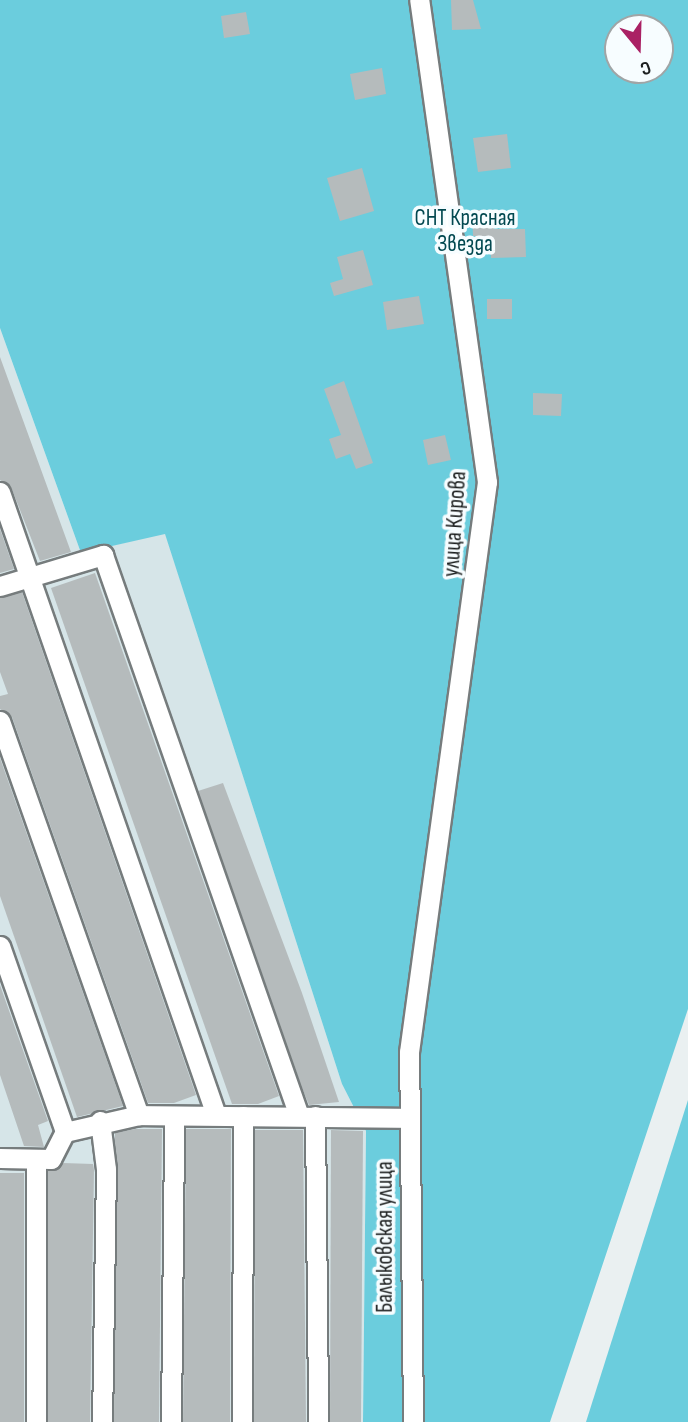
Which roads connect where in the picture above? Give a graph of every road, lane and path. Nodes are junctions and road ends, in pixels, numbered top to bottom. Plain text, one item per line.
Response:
1 (419, 0) edge
2 (0, 492) edge
3 (29, 578) junction
4 (0, 586) edge
5 (0, 721) edge
6 (0, 946) edge
7 (409, 1052) joint
8 (139, 1115) junction
9 (215, 1115) junction
10 (174, 1116) junction
11 (243, 1116) junction
12 (307, 1116) junction
13 (409, 1118) junction
14 (100, 1121) junction
15 (65, 1132) junction
16 (0, 1158) edge
17 (36, 1159) junction
18 (36, 1422) edge
19 (102, 1422) edge
20 (171, 1422) edge
21 (242, 1422) edge
22 (318, 1422) edge
23 (413, 1422) edge

1 - 7 street, улица Кирова
2 - 3 street
3 - 4 street
3 - 9 street
3 - 12 street
5 - 8 street
6 - 15 street
7 - 13 street, Балыковская улица
8 - 10 street
8 - 14 street
9 - 10 street
9 - 11 street
10 - 20 street
11 - 12 street
11 - 21 street
12 - 13 street
12 - 22 street
13 - 23 street, Балыковская улица
14 - 15 street
14 - 19 street
15 - 17 street
16 - 17 street
17 - 18 street

